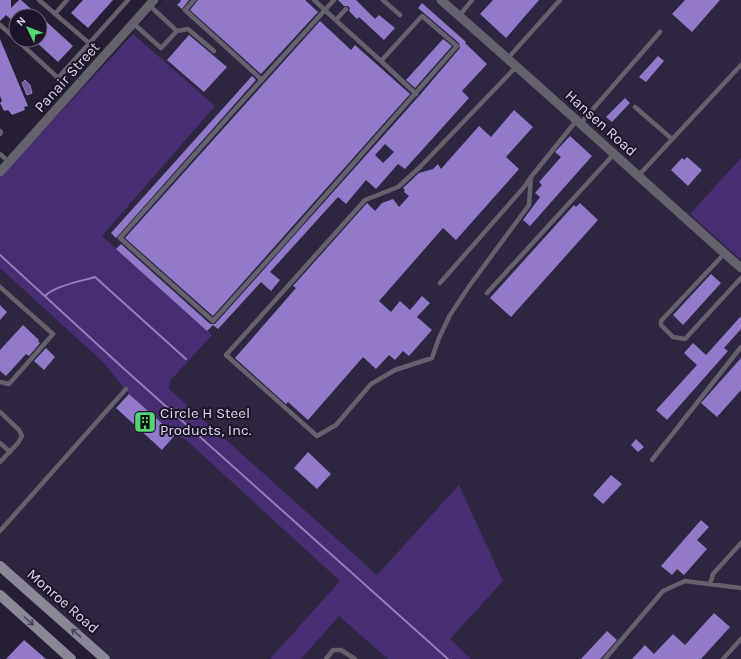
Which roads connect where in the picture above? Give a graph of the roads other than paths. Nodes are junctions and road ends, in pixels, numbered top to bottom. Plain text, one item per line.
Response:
1 (39, 0) edge
2 (67, 0) edge
3 (128, 0) edge
4 (194, 0) edge
5 (314, 0) edge
6 (334, 0) edge
7 (383, 0) edge
8 (441, 0) edge
9 (472, 0) edge
10 (560, 0) edge
11 (152, 2) edge
12 (346, 9) dead end
13 (325, 10) junction
14 (54, 14) junction
15 (400, 15) dead end
16 (459, 16) junction
17 (336, 20) junction
18 (133, 23) junction
19 (0, 25) edge
20 (177, 31) junction
21 (8, 32) edge
22 (660, 32) dead end
23 (89, 44) junction
24 (25, 48) edge
25 (214, 51) dead end
26 (508, 58) junction
27 (381, 61) junction
28 (741, 65) edge
29 (517, 66) junction
30 (262, 80) junction
31 (416, 94) junction
32 (635, 107) dead end
33 (578, 123) junction
34 (672, 139) junction
35 (0, 154) edge
36 (614, 154) junction
37 (9, 162) junction
38 (0, 172) edge
39 (639, 175) junction
40 (531, 177) junction
41 (725, 253) junction
42 (741, 268) edge
43 (741, 278) edge
44 (440, 283) dead end
45 (0, 287) edge
46 (487, 293) dead end
47 (741, 347) edge
48 (0, 382) edge
49 (126, 389) dead end
50 (0, 412) edge
51 (0, 443) edge
52 (10, 452) junction
53 (652, 460) dead end
54 (0, 462) edge
55 (0, 531) edge
56 (741, 543) edge
57 (0, 566) edge
58 (710, 584) junction
59 (741, 588) edge
60 (0, 595) edge
61 (741, 639) edge
62 (71, 659) edge
63 (106, 659) edge
64 (326, 659) edge
65 (355, 659) edge
66 (605, 659) edge
67 (723, 659) edge

1 - 14 lane
2 - 14 lane
3 - 23 lane
4 - 30 lane
5 - 13 lane
6 - 13 lane
7 - 15 lane
8 - 16 street, Hansen Road
9 - 16 lane
10 - 26 lane
11 - 18 street, Panair Street
11 - 20 lane
12 - 17 lane
13 - 17 lane
13 - 30 lane
14 - 23 lane
16 - 26 street, Hansen Road
17 - 27 lane
18 - 20 lane
18 - 37 street, Panair Street
19 - 21 lane
20 - 25 lane
22 - 33 lane
23 - 24 lane
26 - 29 street, Hansen Road
27 - 31 lane
27 - 31 lane
28 - 34 lane
29 - 33 street, Hansen Road
29 - 40 lane
30 - 31 lane
32 - 34 lane
33 - 36 street, Hansen Road
33 - 40 lane
34 - 39 lane
35 - 37 lane
36 - 39 street, Hansen Road
36 - 46 lane
37 - 38 street, Panair Street
39 - 41 street, Hansen Road
40 - 44 lane
41 - 42 street, Hansen Road
41 - 43 lane
45 - 48 lane
47 - 53 lane
49 - 55 lane
50 - 52 lane
51 - 52 lane
52 - 54 lane
56 - 58 lane
63 -> 57 main road, Monroe Road
58 - 59 lane
58 - 66 lane
60 -> 62 main road
61 - 67 lane
64 - 65 lane

